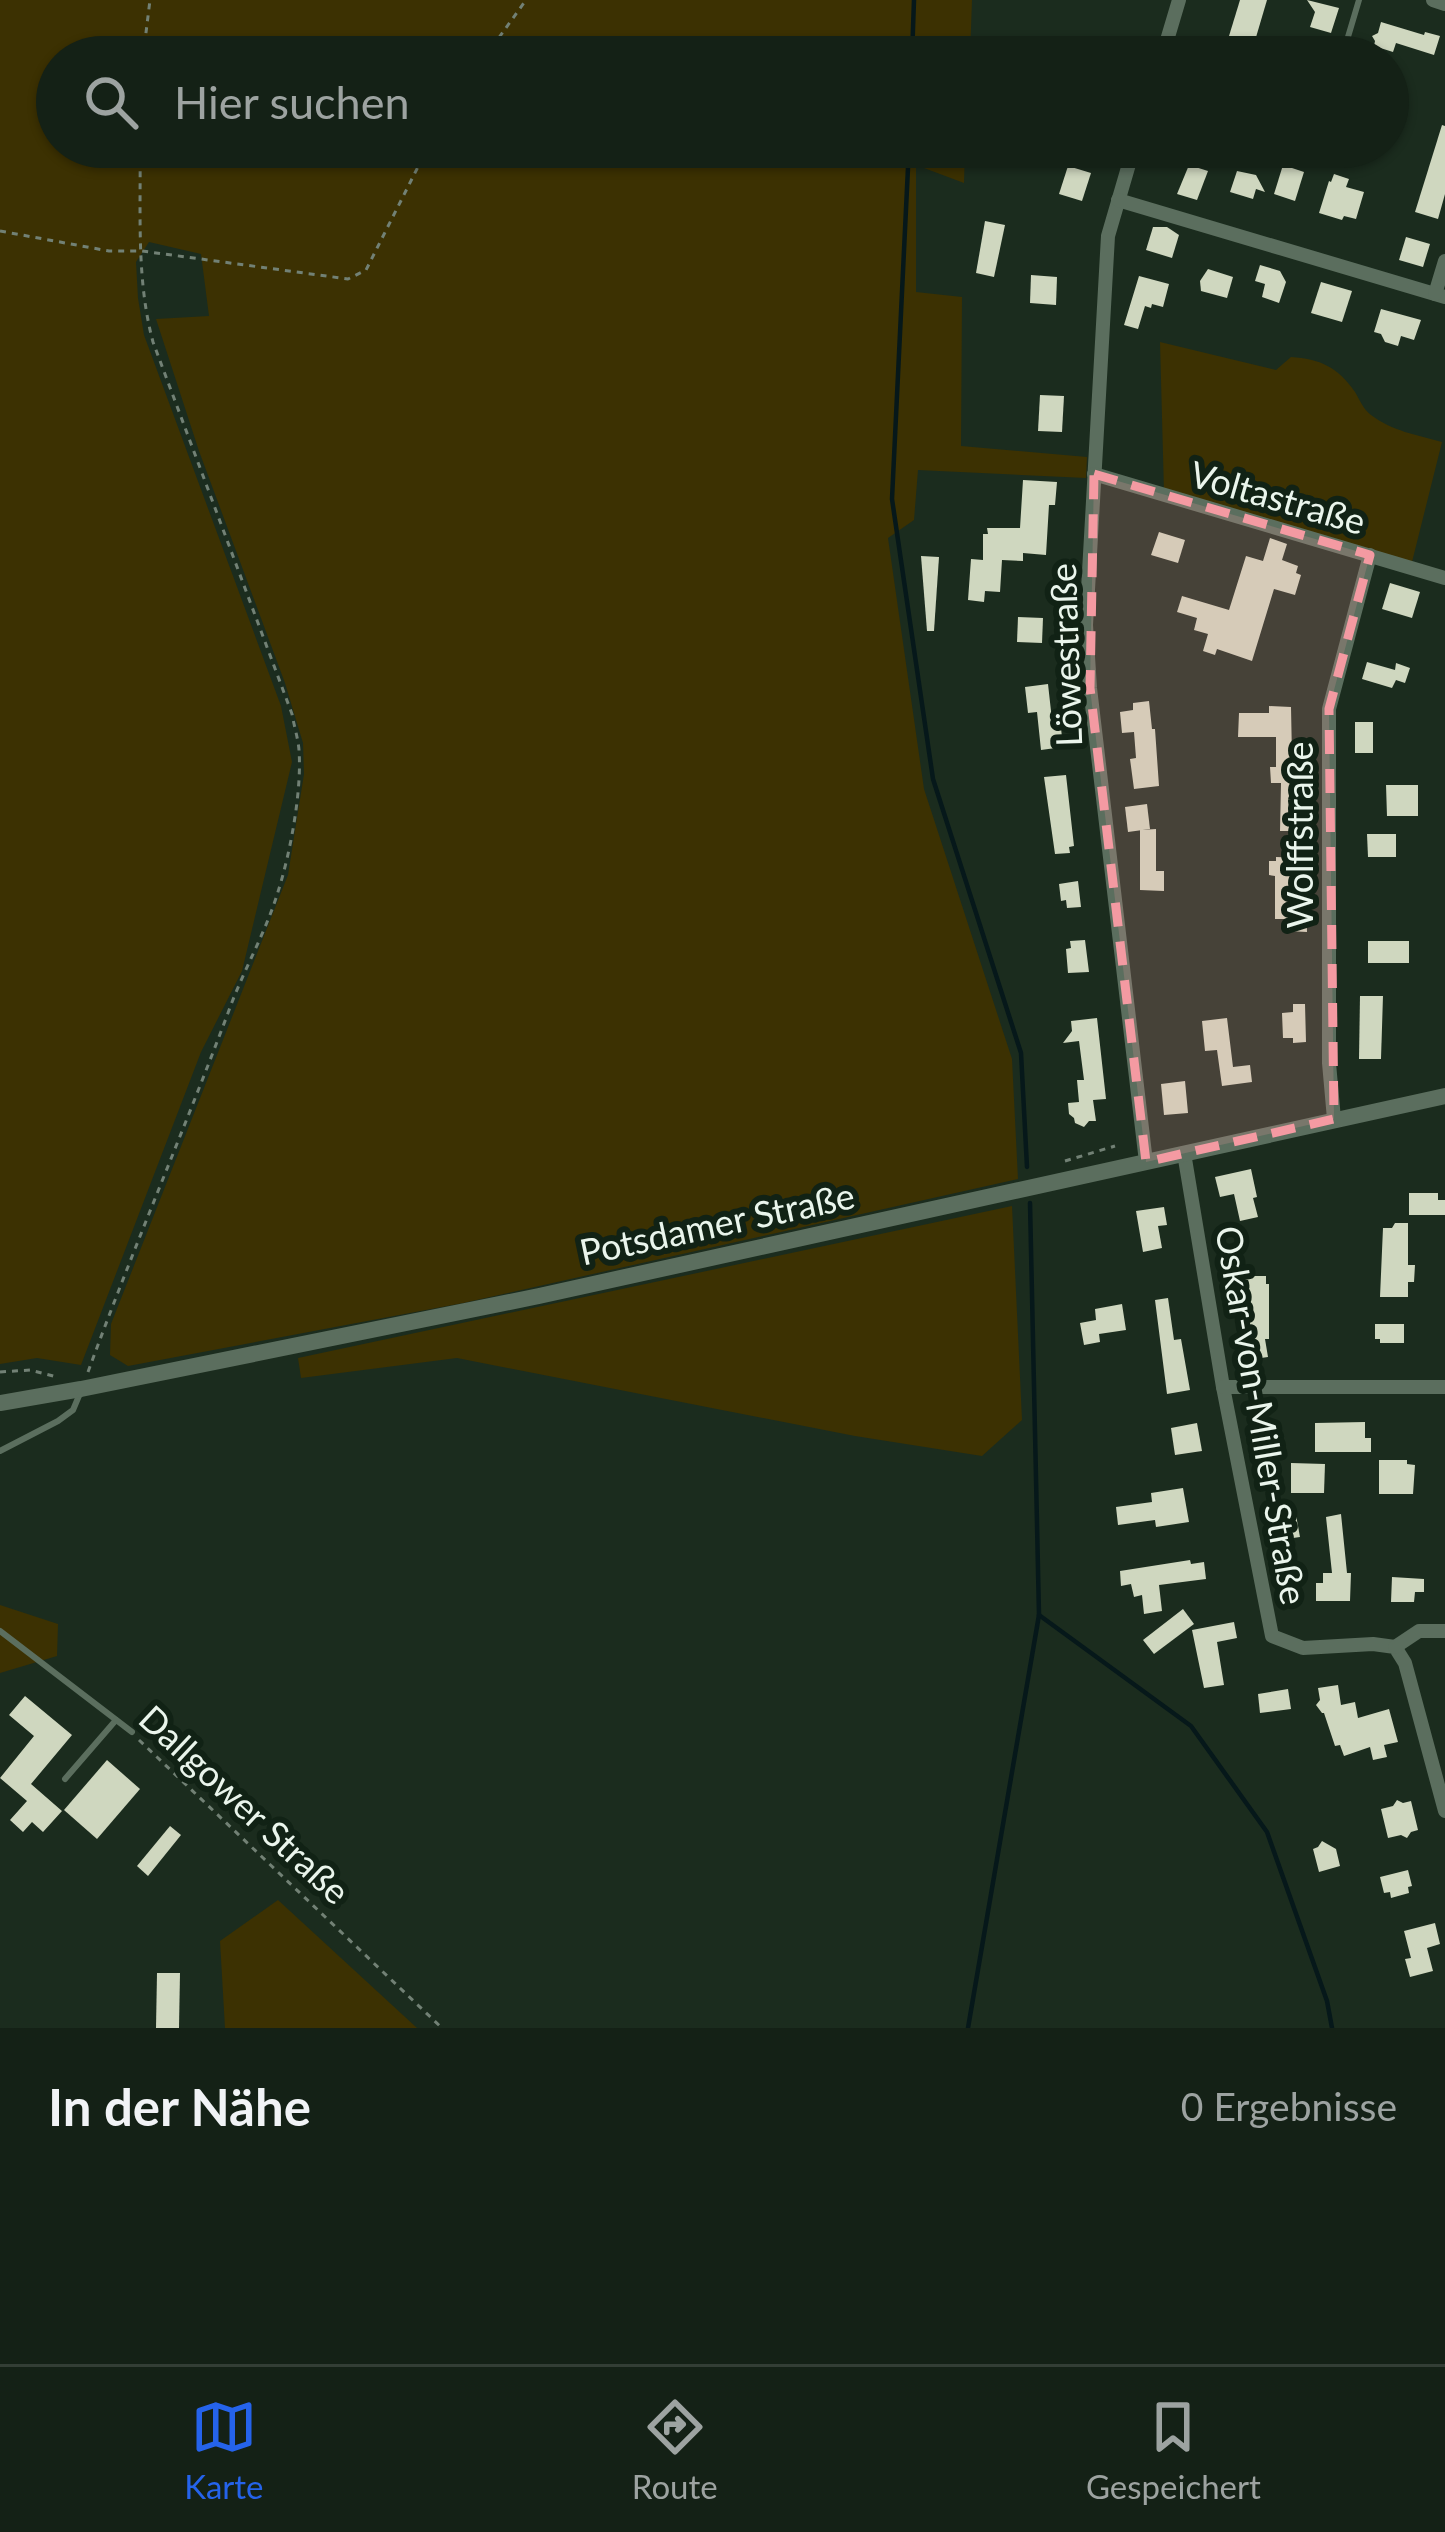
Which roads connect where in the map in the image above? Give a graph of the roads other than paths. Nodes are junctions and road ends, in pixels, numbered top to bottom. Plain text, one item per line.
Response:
1 (1179, 0) edge
2 (1359, 0) edge
3 (1433, 0) edge
4 (1445, 4) edge
5 (1168, 36) edge
6 (1348, 36) edge
7 (1128, 168) edge
8 (1118, 200) junction
9 (1445, 261) edge
10 (1440, 296) edge
11 (1094, 474) junction
12 (1370, 555) junction
13 (1445, 578) edge
14 (1445, 1096) edge
15 (1334, 1119) junction
16 (1184, 1153) junction
17 (1146, 1162) junction
18 (1223, 1387) junction
19 (1445, 1388) edge
20 (82, 1389) junction
21 (0, 1403) edge
22 (0, 1451) edge
23 (0, 1631) edge
24 (1445, 1631) edge
25 (1395, 1647) junction
26 (116, 1720) junction
27 (131, 1732) road end
28 (64, 1779) dead end
29 (1441, 1783) edge
30 (1445, 1811) edge

1 - 5 street
2 - 6 lane
3 - 4 street
7 - 8 street, Löwestraße
8 - 10 street
8 - 11 street, Löwestraße
9 - 10 street
11 - 12 street, Voltastraße
11 - 17 street, Löwestraße
12 - 13 street, Voltastraße
12 - 15 street, Wolffstraße
14 - 15 street, Potsdamer Straße
15 - 16 street, Potsdamer Straße
16 - 17 street, Potsdamer Straße
16 - 18 street, Oskar-von-Miller-Straße
17 - 20 street, Potsdamer Straße
18 - 19 street
18 - 25 street, Oskar-von-Miller-Straße
20 - 21 street, Potsdamer Straße
20 - 22 lane
23 - 26 lane, Dallgower Straße
24 - 25 street
25 - 29 street
26 - 27 lane, Dallgower Straße
26 - 28 lane
29 - 30 street

